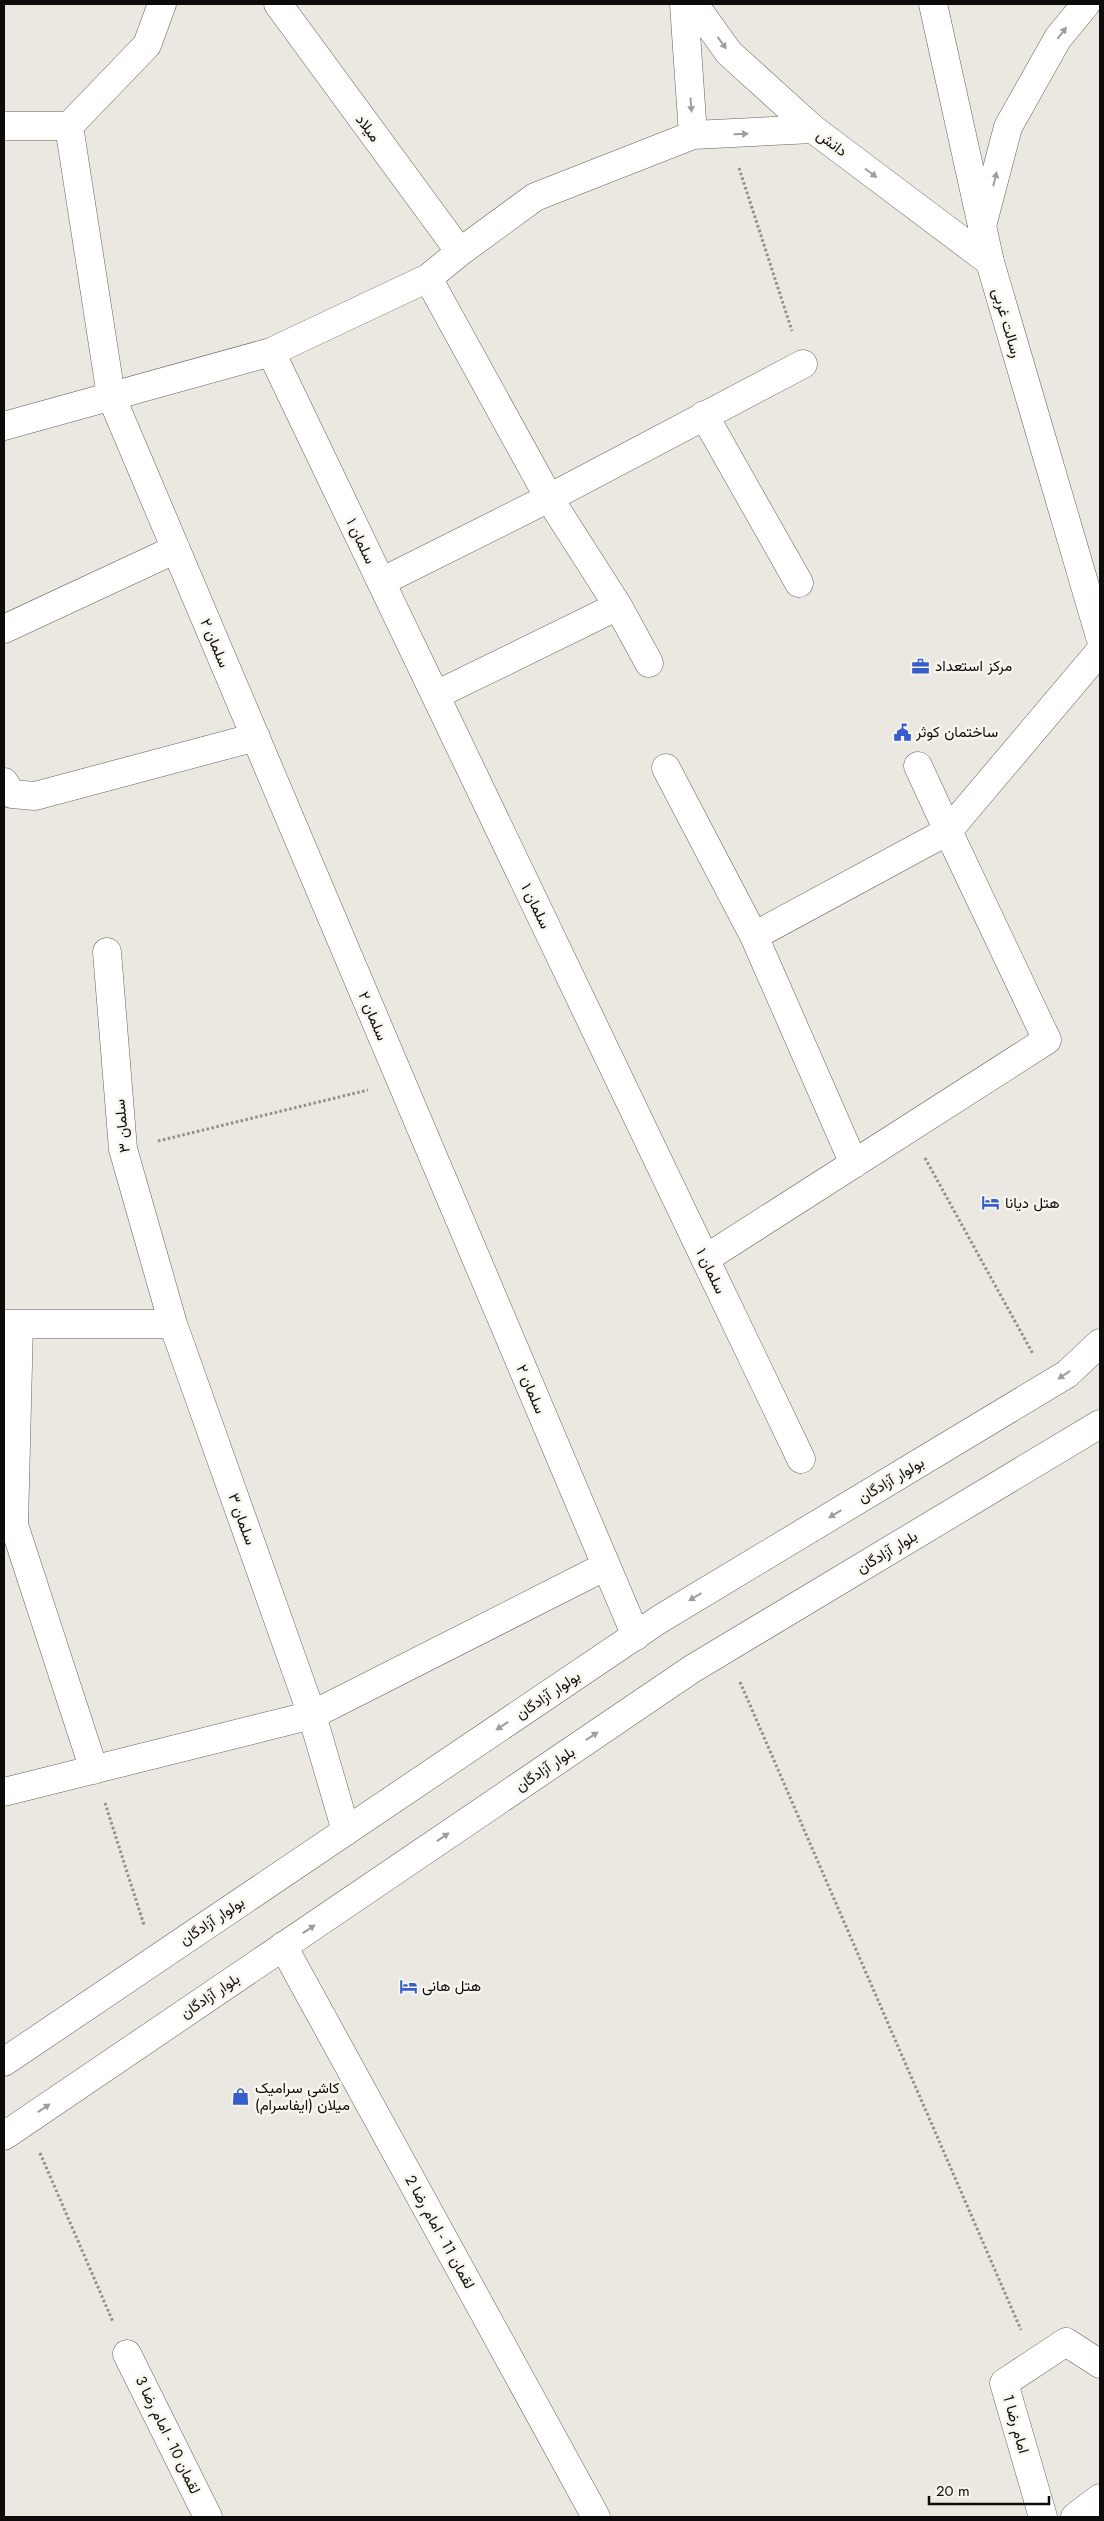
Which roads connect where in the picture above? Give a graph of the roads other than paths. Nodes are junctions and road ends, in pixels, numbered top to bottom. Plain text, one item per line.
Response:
1 (162, 4) edge
2 (278, 4) edge
3 (684, 4) edge
4 (694, 4) edge
5 (933, 4) edge
6 (1086, 4) edge
7 (4, 126) edge
8 (69, 126) junction
9 (813, 129) junction
10 (692, 135) junction
11 (982, 226) junction
12 (460, 252) junction
13 (990, 262) junction
14 (428, 278) junction
15 (271, 352) junction
16 (803, 364) road end
17 (111, 396) junction
18 (704, 415) junction
19 (4, 426) edge
20 (549, 498) junction
21 (176, 549) junction
22 (381, 582) junction
23 (799, 583) dead end
24 (618, 606) junction
25 (4, 629) edge
26 (1100, 637) edge
27 (1100, 651) edge
28 (650, 663) dead end
29 (436, 695) junction
30 (256, 737) junction
31 (918, 766) dead end
32 (666, 768) dead end
33 (4, 782) edge
34 (948, 831) junction
35 (754, 936) junction
36 (107, 952) dead end
37 (854, 1164) junction
38 (705, 1259) junction
39 (11, 1324) edge
40 (173, 1324) junction
41 (1100, 1344) edge
42 (1100, 1424) edge
43 (801, 1459) dead end
44 (606, 1566) junction
45 (636, 1636) junction
46 (312, 1715) junction
47 (94, 1770) junction
48 (4, 1792) edge
49 (346, 1831) junction
50 (284, 1946) junction
51 (4, 2062) edge
52 (4, 2136) edge
53 (127, 2354) road end
54 (1100, 2364) edge
55 (1100, 2498) edge
56 (208, 2517) edge
57 (596, 2517) edge
58 (1044, 2517) edge
59 (1075, 2517) edge

1 - 8 street
2 - 12 street, میلاد
3 -> 10 street
4 -> 9 street, دانش
5 - 11 street, رسالت غربی
11 -> 6 street
7 - 8 street
8 - 17 street, سلمان ۲
10 -> 9 street
9 -> 13 street, دانش
10 - 12 street
11 - 13 street, رسالت غربی
12 - 14 street
13 - 26 street, رسالت غربی
14 - 15 street
14 - 20 street
15 - 17 street
15 - 22 street, سلمان ۱
16 - 18 street
17 - 19 street
17 - 21 street, سلمان ۲
18 - 20 street
18 - 23 street
20 - 22 street
20 - 24 street
21 - 25 street
21 - 30 street, سلمان ۲
22 - 29 street, سلمان ۱
24 - 28 street
24 - 29 street
27 - 34 street
29 - 38 street, سلمان ۱
30 - 33 street
30 - 44 street, سلمان ۲
31 - 34 street
32 - 35 street
34 - 35 street
34 - 37 street
35 - 37 street
36 - 40 street, سلمان ۳
37 - 38 street
38 - 43 street, سلمان ۱
39 - 40 street
39 - 47 street
40 - 46 street, سلمان ۳
41 -> 45 street, بولوار آزادگان
50 -> 42 street, بلوار آزادگان
44 - 45 street, سلمان ۲
44 - 46 street
45 -> 49 street, بولوار آزادگان
46 - 47 street
46 - 49 street, سلمان ۳
47 - 48 street
49 - 51 street, بولوار آزادگان
52 -> 50 street, بلوار آزادگان
50 - 57 street, لقمان 11 - امام رضا 2
53 - 56 street, لقمان 10 - امام رضا 3
54 - 58 street, امام رضا 1
55 - 59 street

